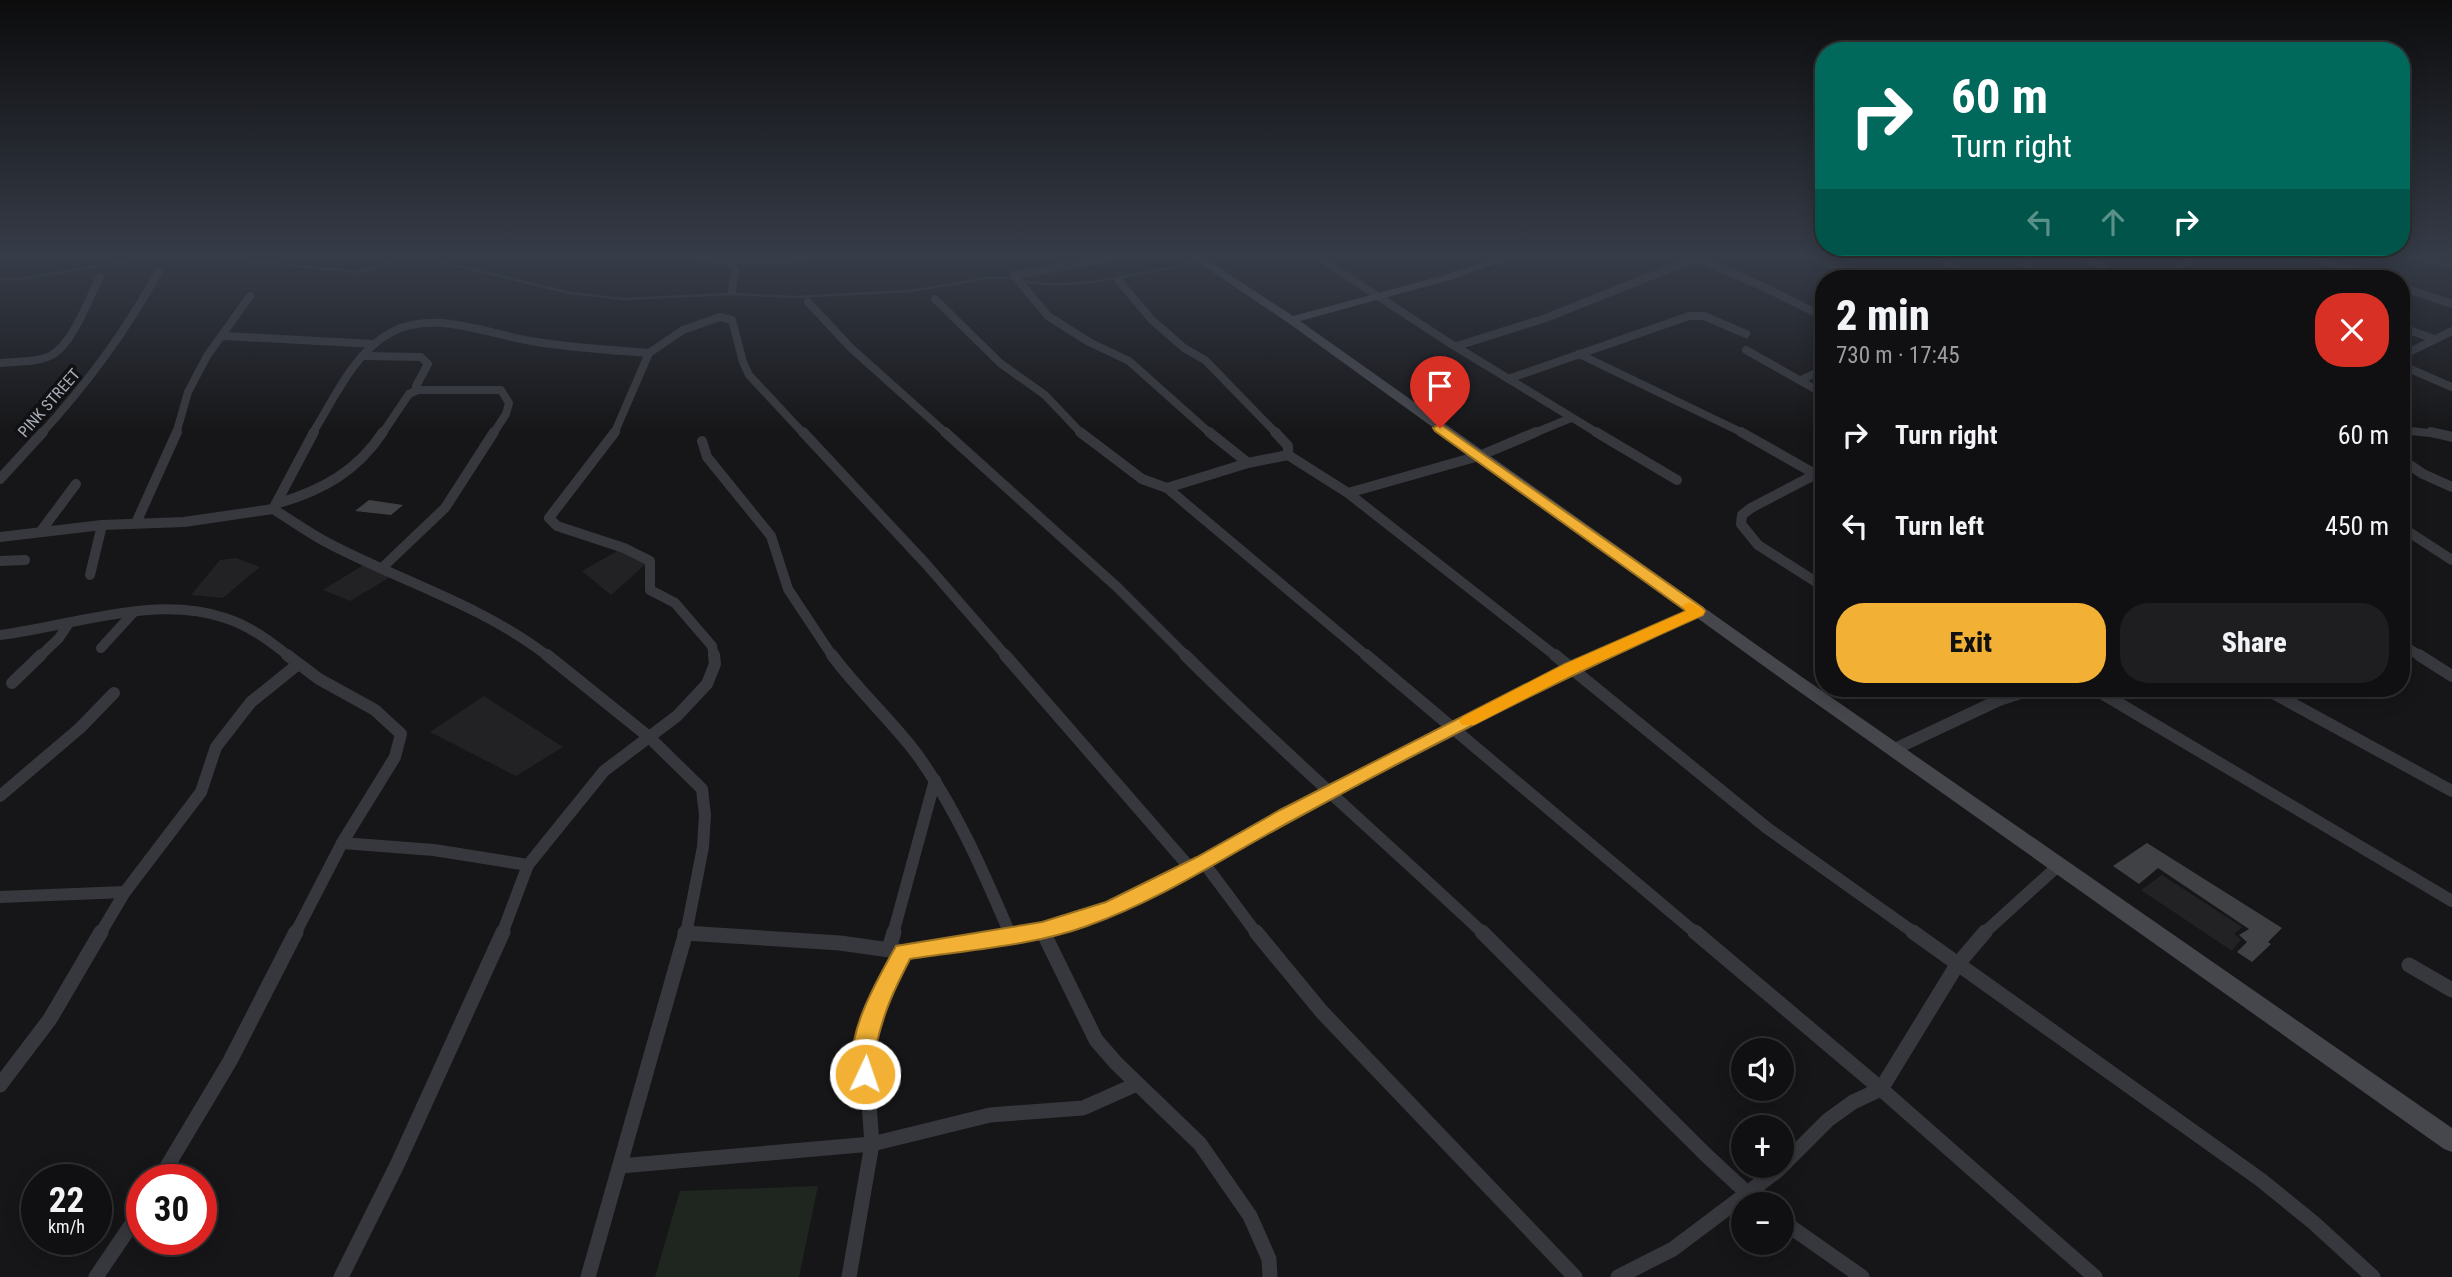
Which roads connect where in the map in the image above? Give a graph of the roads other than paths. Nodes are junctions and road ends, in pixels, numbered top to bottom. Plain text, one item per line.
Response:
1 (83, 314) edge
2 (136, 314) edge
3 (239, 314) edge
4 (819, 314) edge
5 (950, 314) edge
6 (1046, 314) edge
7 (1147, 314) edge
8 (1282, 314) edge
9 (1317, 314) edge
10 (1403, 314) edge
11 (1557, 314) edge
12 (1292, 320) junction
13 (2410, 330) edge
14 (2452, 331) edge
15 (1746, 334) dead end
16 (224, 336) junction
17 (2434, 339) junction
18 (374, 344) junction
19 (1457, 346) junction
20 (1746, 350) dead end
21 (2410, 351) edge
22 (649, 354) junction
23 (1579, 354) junction
24 (365, 356) junction
25 (0, 363) edge
26 (2410, 369) edge
27 (1815, 373) edge
28 (1508, 379) junction
29 (1801, 380) junction
30 (2452, 387) edge
31 (1815, 389) edge
32 (418, 390) junction
33 (1571, 418) junction
34 (2410, 430) edge
35 (2452, 437) edge
36 (702, 441) dead end
37 (1287, 455) junction
38 (1479, 456) junction
39 (1248, 463) junction
40 (2410, 465) edge
41 (4, 471) edge
42 (1815, 473) edge
43 (1815, 478) edge
44 (0, 479) edge
45 (1677, 480) dead end
46 (76, 484) dead end
47 (2452, 487) edge
48 (1167, 488) junction
49 (1348, 492) junction
50 (276, 506) junction
51 (136, 523) junction
52 (102, 525) junction
53 (41, 531) junction
54 (2410, 533) edge
55 (0, 537) edge
56 (25, 560) dead end
57 (2452, 560) edge
58 (0, 561) edge
59 (384, 566) junction
60 (90, 575) dead end
61 (1815, 581) edge
62 (1697, 611) junction
63 (133, 613) junction
64 (69, 623) junction
65 (0, 635) edge
66 (101, 648) dead end
67 (2410, 650) edge
68 (297, 665) junction
69 (1571, 668) junction
70 (2452, 676) edge
71 (12, 683) dead end
72 (114, 693) dead end
73 (1815, 693) edge
74 (1820, 697) edge
75 (2008, 697) edge
76 (2108, 697) edge
77 (2280, 697) edge
78 (1454, 728) junction
79 (649, 737) junction
80 (1895, 749) junction
81 (935, 780) junction
82 (2452, 791) edge
83 (1329, 792) junction
84 (0, 796) edge
85 (342, 842) junction
86 (528, 865) junction
87 (1197, 866) junction
88 (2059, 866) junction
89 (125, 892) junction
90 (0, 897) edge
91 (2452, 901) edge
92 (1042, 930) junction
93 (685, 933) junction
94 (1010, 935) junction
95 (896, 950) junction
96 (1957, 965) junction
97 (2409, 965) dead end
98 (2452, 990) edge
99 (1138, 1084) junction
100 (0, 1086) edge
101 (1881, 1089) junction
102 (2452, 1141) edge
103 (872, 1144) junction
104 (169, 1164) edge
105 (621, 1166) junction
106 (1744, 1192) edge
107 (1749, 1192) edge
108 (1731, 1205) edge
109 (1794, 1229) edge
110 (126, 1233) edge
111 (96, 1277) edge
112 (341, 1277) edge
113 (588, 1277) edge
114 (849, 1277) edge
115 (1270, 1277) edge
116 (1575, 1277) edge
117 (1618, 1277) edge
118 (1862, 1277) edge
119 (2095, 1277) edge
120 (2374, 1277) edge

1 - 25 street
2 - 41 street, PINK STREET
3 - 16 street
4 - 83 street
5 - 48 street
6 - 39 street
7 - 37 street
8 - 12 street
9 - 12 street
10 - 19 street
11 - 19 street
12 - 38 street
13 - 17 street
14 - 17 street
15 - 23 street
16 - 18 street
16 - 51 street
17 - 21 street
18 - 22 street
18 - 24 street
19 - 28 street
20 - 29 street
22 - 79 street
22 - 87 street
23 - 28 street
23 - 42 street
24 - 32 street
24 - 50 street
26 - 30 street
27 - 29 street
28 - 33 street
29 - 31 street
32 - 50 street
32 - 59 street
33 - 38 street
33 - 45 street
34 - 35 street
36 - 81 street
37 - 39 street
37 - 49 street
38 - 49 street
38 - 62 street
39 - 48 street
40 - 47 street
41 - 44 street, PINK STREET
43 - 61 street
46 - 53 street
48 - 78 street
49 - 69 street
50 - 51 street
50 - 59 street
51 - 52 street
52 - 53 street
52 - 60 street
53 - 55 street
54 - 57 street
56 - 58 street
59 - 79 street
62 - 69 street
62 - 73 street
63 - 64 street
63 - 66 street
63 - 68 street
64 - 65 street
64 - 71 street
67 - 70 street
68 - 85 street
68 - 89 street
69 - 78 street
69 - 96 street
72 - 84 street
74 - 80 street
75 - 80 street
76 - 91 street
77 - 82 street
78 - 83 street
78 - 101 street
79 - 86 street
79 - 93 street
80 - 88 street
81 - 94 street
81 - 95 street
83 - 87 street
83 - 106 street
85 - 86 street
85 - 104 street
86 - 112 street
87 - 92 street
87 - 116 street
88 - 96 street
88 - 102 street
89 - 90 street
89 - 100 street
92 - 94 street
92 - 99 street
93 - 95 street
93 - 105 street
94 - 95 street
95 - 103 street
96 - 101 street
96 - 120 street
97 - 98 street
99 - 103 street
99 - 115 street
101 - 107 street
101 - 119 street
103 - 105 street
103 - 114 street
105 - 113 street
108 - 117 street
109 - 118 street
110 - 111 street

